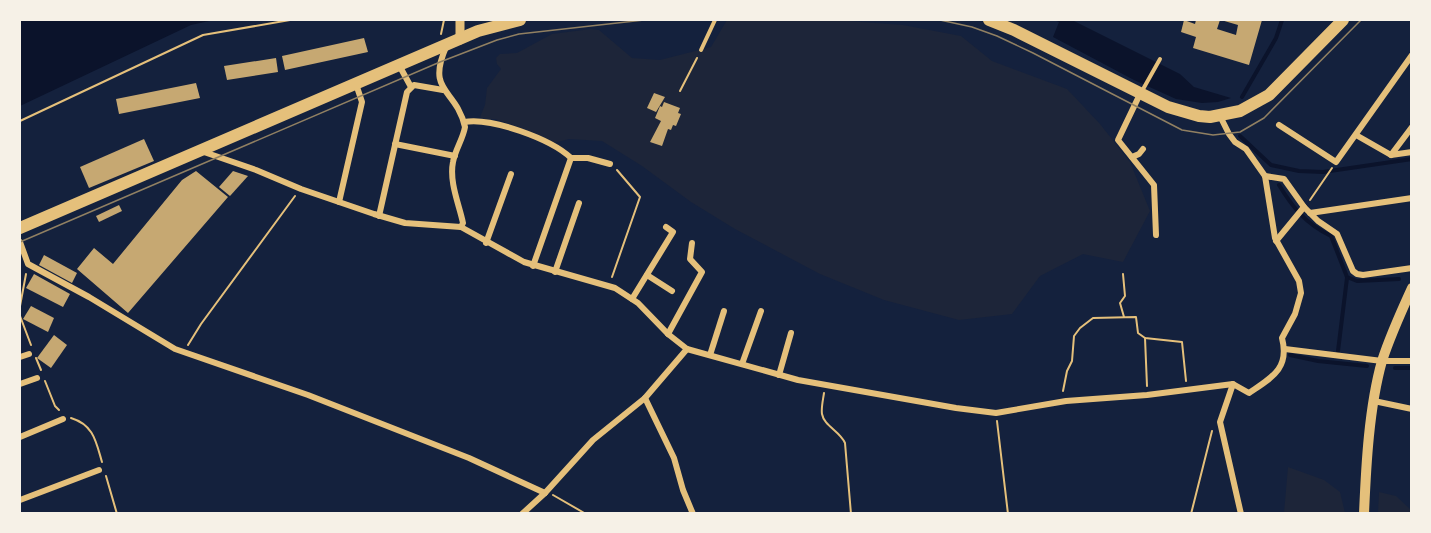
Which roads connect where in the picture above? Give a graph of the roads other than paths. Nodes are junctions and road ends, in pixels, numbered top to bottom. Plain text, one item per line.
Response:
1 (459, 20) edge
2 (520, 20) edge
3 (715, 20) edge
4 (989, 20) edge
5 (1343, 20) edge
6 (460, 40) junction
7 (443, 43) junction
8 (701, 50) road end
9 (1412, 55) edge
10 (1160, 58) dead end
11 (399, 65) junction
12 (356, 84) junction
13 (411, 87) junction
14 (1144, 89) junction
15 (443, 90) junction
16 (1220, 116) junction
17 (464, 122) junction
18 (1279, 125) dead end
19 (1411, 130) edge
20 (1356, 135) junction
21 (395, 144) junction
22 (1143, 149) dead end
23 (200, 151) junction
24 (1412, 152) edge
25 (1391, 155) junction
26 (455, 156) junction
27 (1132, 157) junction
28 (571, 158) junction
29 (610, 164) road end
30 (511, 174) dead end
31 (1265, 176) junction
32 (1412, 198) edge
33 (339, 202) junction
34 (579, 203) dead end
35 (1304, 207) junction
36 (1310, 213) junction
37 (379, 216) junction
38 (666, 227) dead end
39 (20, 228) edge
40 (461, 228) junction
41 (1156, 235) dead end
42 (1276, 241) junction
43 (20, 242) edge
44 (486, 243) junction
45 (692, 243) dead end
46 (533, 266) junction
47 (1412, 268) edge
48 (555, 272) junction
49 (646, 275) junction
50 (1412, 288) edge
51 (672, 291) dead end
52 (632, 299) junction
53 (724, 311) dead end
54 (761, 311) dead end
55 (791, 333) dead end
56 (668, 334) junction
57 (1285, 349) junction
58 (687, 350) junction
59 (29, 354) dead end
60 (710, 355) junction
61 (20, 357) edge
62 (1412, 361) edge
63 (1382, 362) junction
64 (742, 364) junction
65 (779, 375) junction
66 (37, 378) dead end
67 (20, 384) edge
68 (1233, 384) junction
69 (645, 398) junction
70 (1374, 401) junction
71 (1412, 409) edge
72 (63, 419) dead end
73 (20, 437) edge
74 (99, 470) dead end
75 (545, 493) junction
76 (20, 500) edge
77 (522, 513) edge
78 (693, 513) edge
79 (1242, 513) edge
80 (1364, 513) edge

1 - 6 street
2 - 6 highway
3 - 8 lane
4 - 14 highway
5 - 16 highway
6 - 7 highway
7 - 11 highway
7 - 15 street
9 - 20 street
10 - 14 lane
11 - 12 highway
11 - 13 street
12 - 23 highway
12 - 33 street
13 - 15 street
13 - 21 street
14 - 16 highway
14 - 27 street
15 - 17 street
16 - 31 street
17 - 26 street
17 - 28 street
18 - 20 street
19 - 25 street
20 - 25 street
21 - 26 street
21 - 37 street
22 - 27 street
23 - 33 street
23 - 39 highway
24 - 25 street
26 - 40 street
27 - 41 street
28 - 29 street
28 - 46 street
30 - 44 street
31 - 35 street
31 - 42 street
32 - 36 street
33 - 37 street
34 - 48 street
35 - 36 street
35 - 42 street
36 - 47 street
37 - 40 street
38 - 49 street
40 - 44 street
42 - 57 street
43 - 75 street
44 - 46 street
45 - 56 street
46 - 48 street
48 - 52 street
49 - 51 street
49 - 52 street
50 - 63 main road
52 - 56 street
53 - 60 street
54 - 64 street
55 - 65 street
56 - 58 street
57 - 63 street
57 - 68 street
58 - 60 street
58 - 69 street
59 - 61 street
60 - 64 street
62 - 63 street
63 - 70 main road
64 - 65 street
65 - 68 street
66 - 67 street
68 - 79 street
69 - 75 street
69 - 78 street
70 - 71 street
70 - 80 main road
72 - 73 street
74 - 76 street
75 - 77 street

